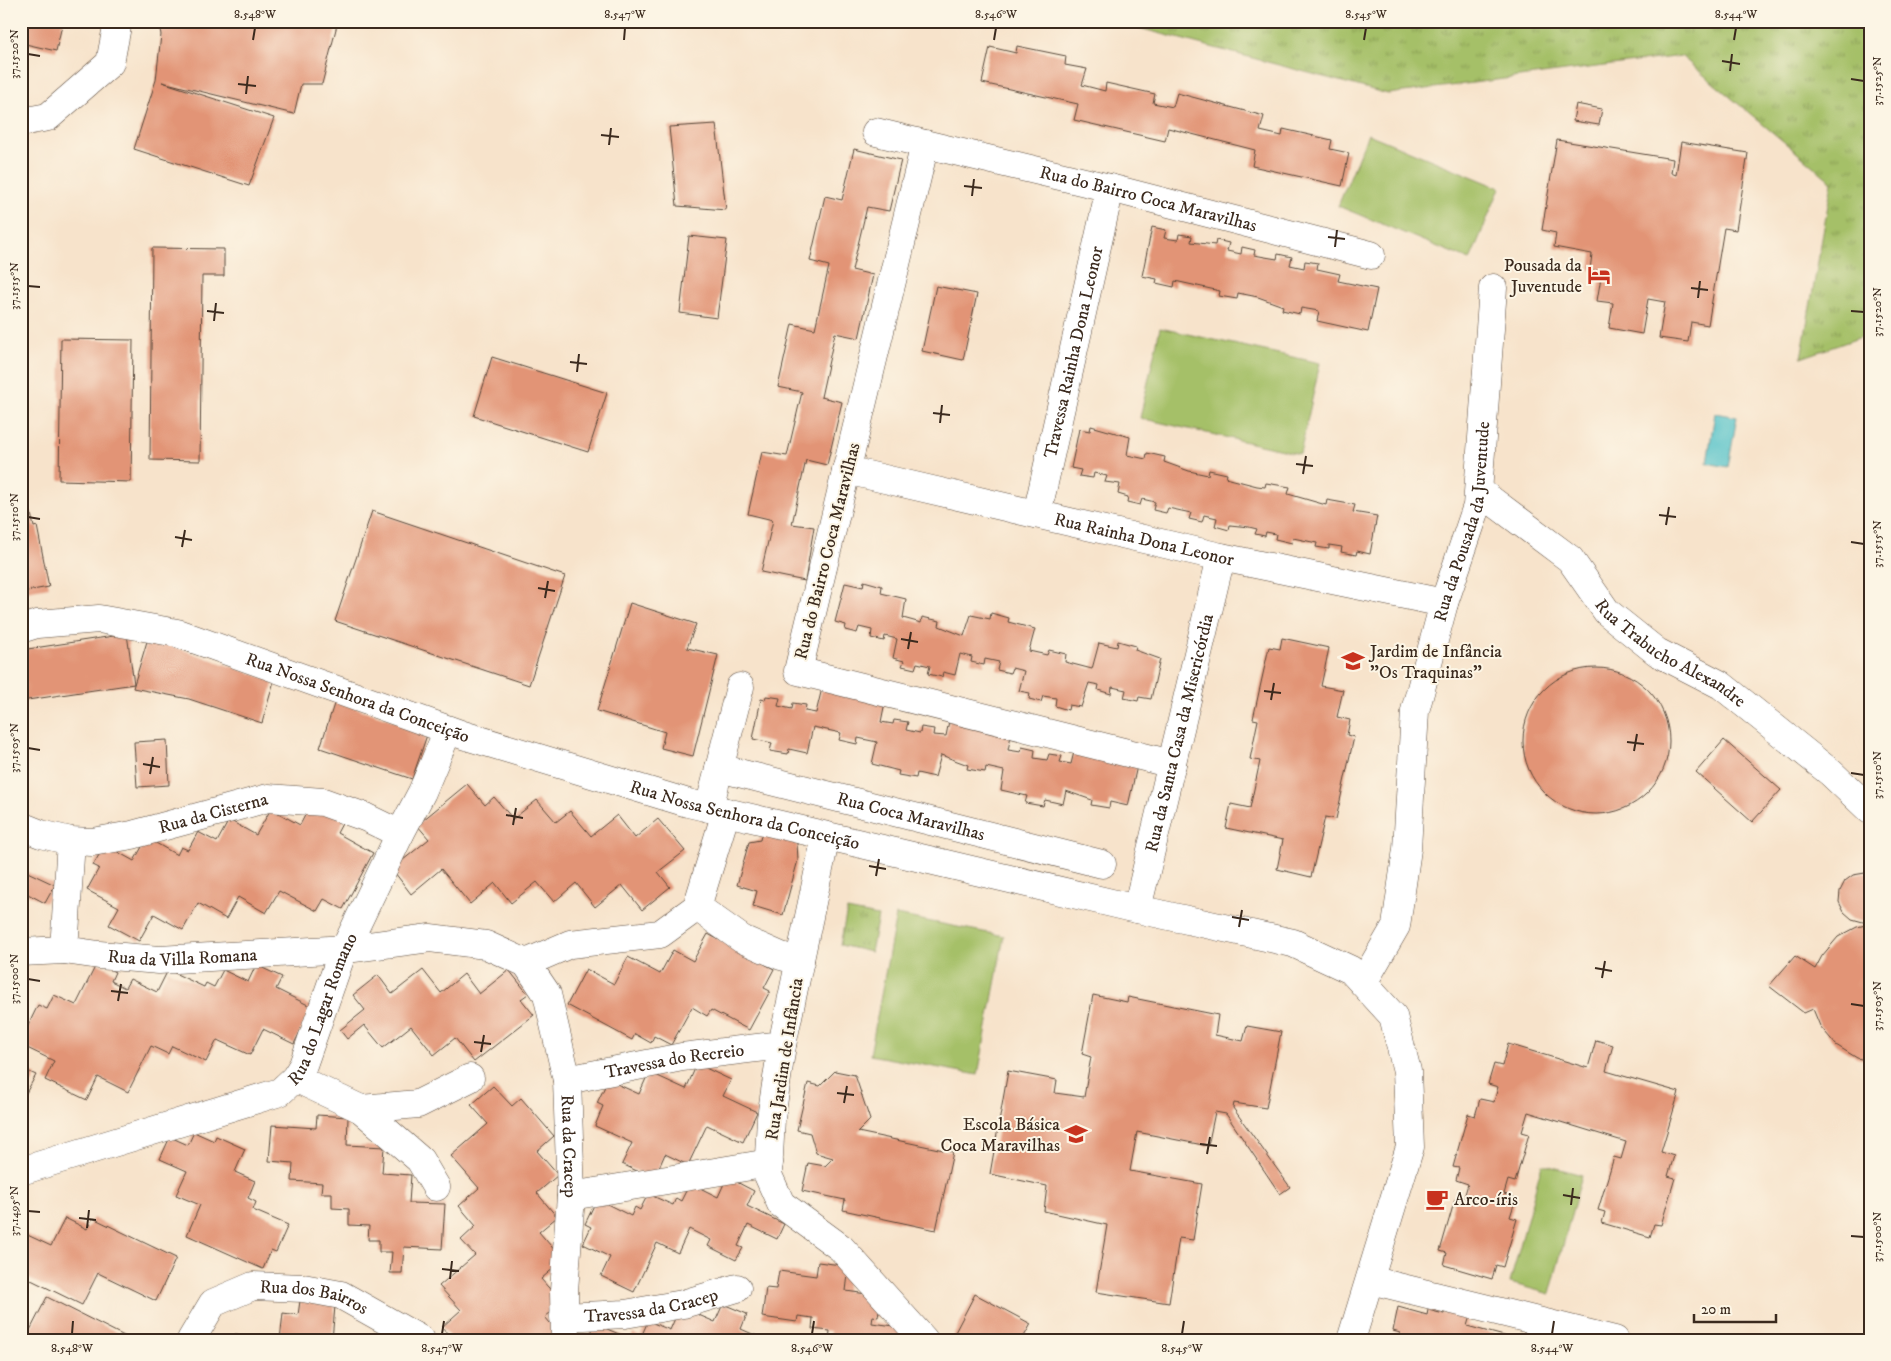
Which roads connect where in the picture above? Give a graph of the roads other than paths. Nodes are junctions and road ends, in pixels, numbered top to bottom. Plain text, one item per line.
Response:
1 (118, 21) edge
2 (21, 122) edge
3 (876, 132) dead end
4 (925, 144) junction
5 (1110, 188) junction
6 (1371, 255) dead end
7 (1493, 288) dead end
8 (846, 470) junction
9 (1479, 491) junction
10 (1037, 514) junction
11 (1221, 557) junction
12 (1444, 602) junction
13 (21, 629) edge
14 (740, 687) dead end
15 (448, 730) junction
16 (1172, 764) junction
17 (719, 768) junction
18 (717, 810) junction
19 (1870, 810) edge
20 (21, 826) edge
21 (400, 834) junction
22 (826, 836) junction
23 (997, 839) junction
24 (71, 841) junction
25 (1102, 864) dead end
26 (990, 874) junction
27 (697, 907) junction
28 (1137, 908) junction
29 (346, 949) junction
30 (64, 950) junction
31 (21, 952) edge
32 (800, 961) junction
33 (526, 963) junction
34 (1363, 983) junction
35 (782, 1045) junction
36 (295, 1078) junction
37 (470, 1078) dead end
38 (568, 1080) junction
39 (361, 1109) junction
40 (769, 1163) junction
41 (21, 1171) edge
42 (436, 1187) dead end
43 (571, 1196) junction
44 (1370, 1280) junction
45 (737, 1288) dead end
46 (564, 1328) edge
47 (192, 1340) edge
48 (421, 1340) edge
49 (924, 1340) edge
50 (1351, 1340) edge
51 (1615, 1340) edge

1 - 2 street
3 - 4 street, Rua do Bairro Coca Maravilhas
4 - 5 street, Rua do Bairro Coca Maravilhas
4 - 8 street, Rua do Bairro Coca Maravilhas
5 - 6 street, Rua do Bairro Coca Maravilhas
5 - 10 street, Travessa Rainha Dona Leonor
7 - 9 street, Rua da Pousada da Juventude
8 - 10 street, Rua Rainha Dona Leonor
8 - 16 street, Rua do Bairro Coca Maravilhas
9 - 12 street, Rua da Pousada da Juventude
9 - 19 street, Rua Trabucho Alexandre
10 - 11 street, Rua Rainha Dona Leonor
11 - 12 street, Rua Rainha Dona Leonor
11 - 16 street, Rua da Santa Casa da Misericórdia
12 - 34 street, Rua da Pousada da Juventude
13 - 15 street, Rua Nossa Senhora da Conceição
14 - 17 street
15 - 18 street, Rua Nossa Senhora da Conceição
15 - 21 street, Rua do Lagar Romano
16 - 28 street, Rua da Santa Casa da Misericórdia
17 - 18 street
17 - 23 street, Rua Coca Maravilhas
18 - 22 street, Rua Nossa Senhora da Conceição
18 - 27 street
20 - 24 street, Rua da Cisterna
21 - 24 street, Rua da Cisterna
21 - 29 street, Rua do Lagar Romano
22 - 26 street, Rua Nossa Senhora da Conceição
22 - 32 street, Rua Jardim de Infância
23 - 25 street, Rua Coca Maravilhas
23 - 26 street
24 - 30 street
26 - 28 street, Rua Nossa Senhora da Conceição
27 - 32 street
27 - 33 street
28 - 34 street, Rua Nossa Senhora da Conceição
29 - 30 street, Rua da Villa Romana
29 - 33 street, Rua da Villa Romana
29 - 36 street, Rua do Lagar Romano
30 - 31 street, Rua da Villa Romana
32 - 35 street, Rua Jardim de Infância
33 - 38 street, Rua da Cracep
34 - 44 street, Rua Nossa Senhora da Conceição
35 - 38 street, Travessa do Recreio
35 - 40 street, Rua Jardim de Infância
36 - 39 street
36 - 41 street, Rua do Lagar Romano
37 - 39 street
38 - 43 street, Rua da Cracep
39 - 42 street
40 - 43 street
40 - 49 street, Rua Jardim de Infância
43 - 46 street, Rua da Cracep
44 - 50 street, Rua Nossa Senhora da Conceição
44 - 51 street
45 - 46 street, Travessa da Cracep
47 - 48 street, Rua dos Bairros

